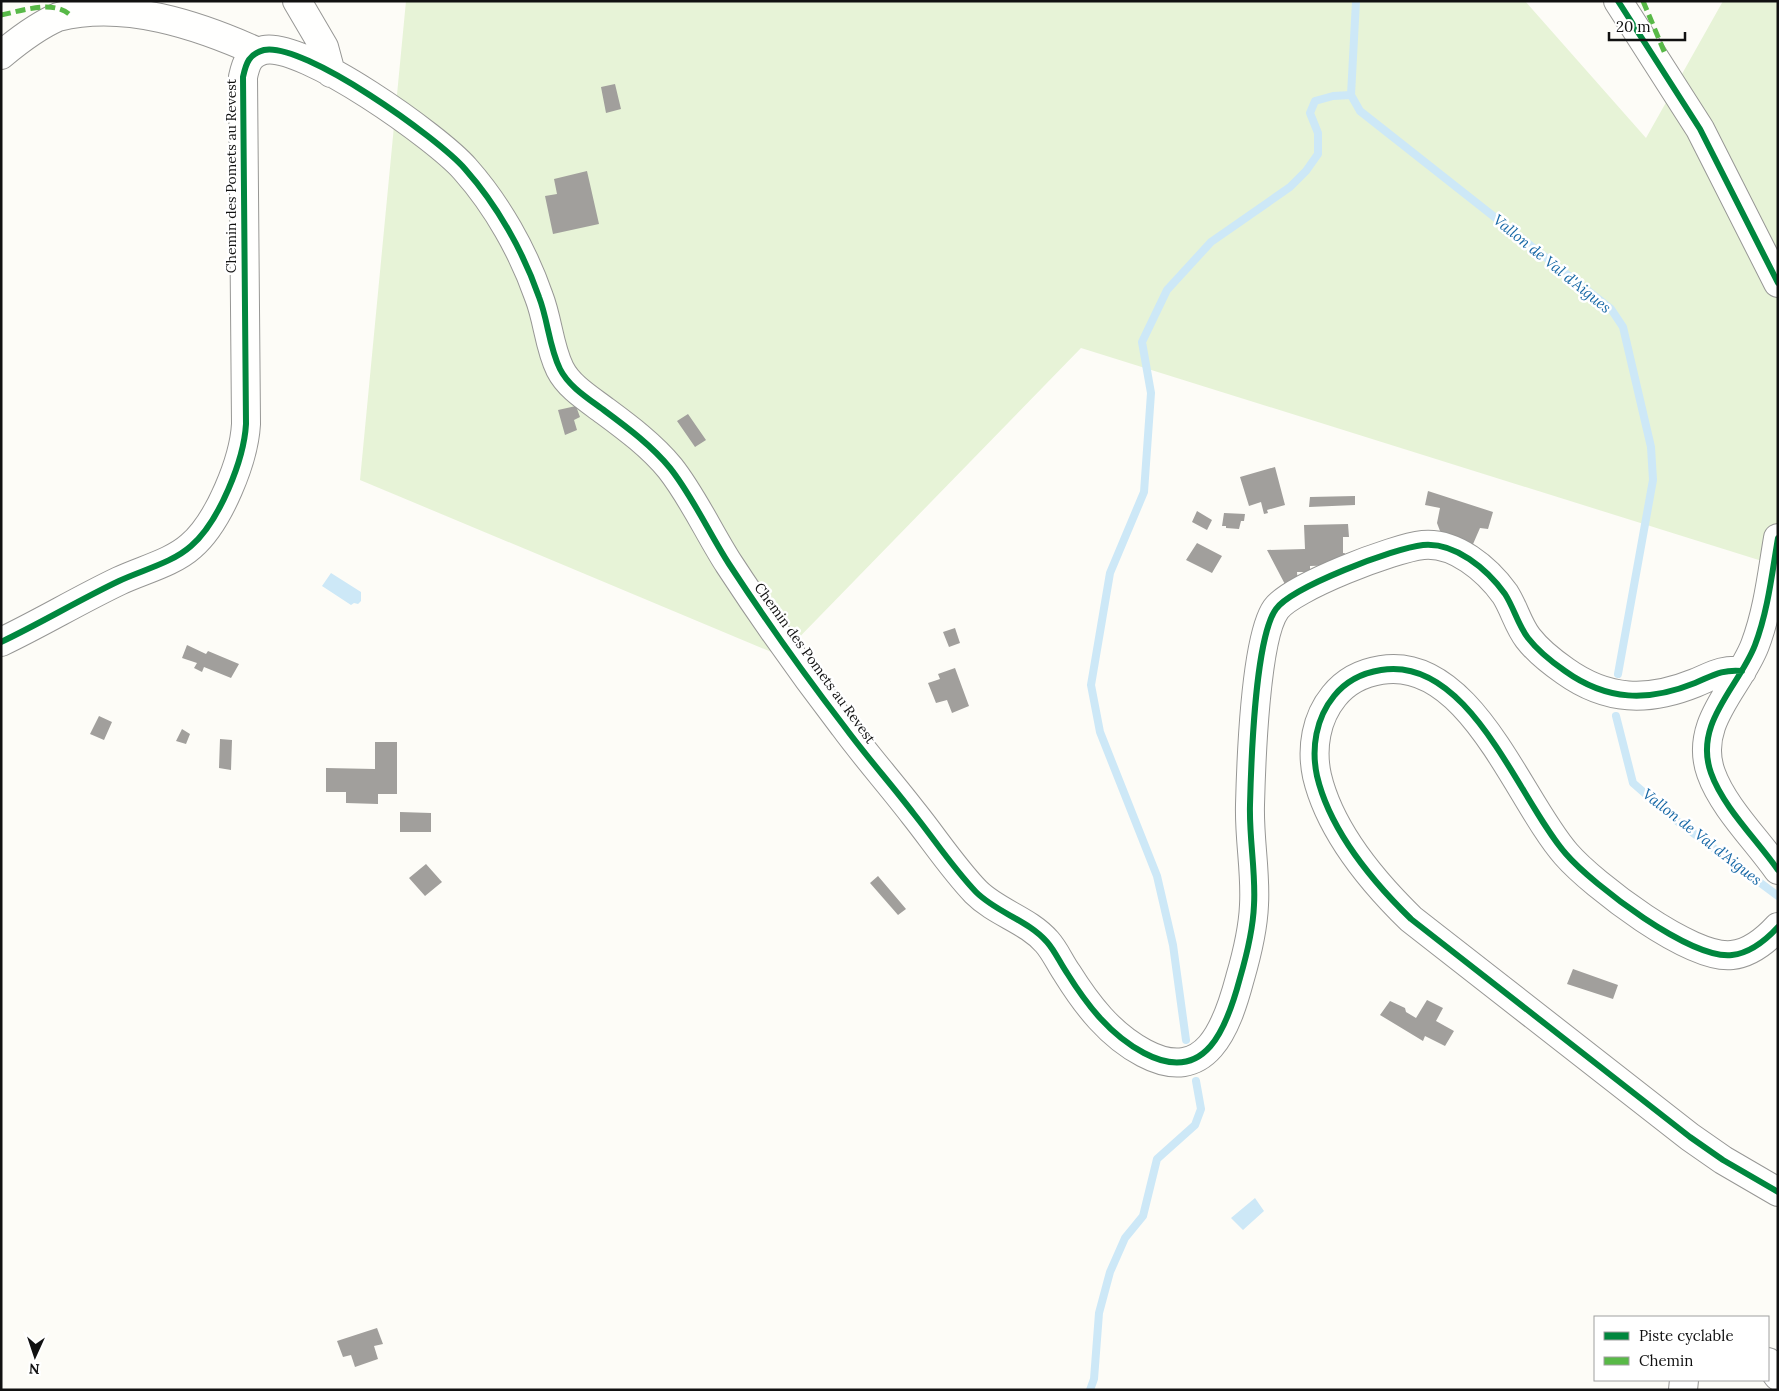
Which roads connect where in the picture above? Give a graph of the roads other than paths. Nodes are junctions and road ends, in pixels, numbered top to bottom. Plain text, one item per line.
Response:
1 (297, 1) edge
2 (1618, 1) edge
3 (258, 52) junction
4 (1, 55) edge
5 (331, 73) junction
6 (1778, 284) edge
7 (1778, 538) edge
8 (1, 642) edge
9 (1742, 670) junction
10 (1778, 870) edge
11 (1778, 927) edge
12 (1778, 1192) edge
13 (1769, 1363) edge
14 (1778, 1376) edge

1 - 5 street
2 - 6 street
3 - 4 street
3 - 5 street, Chemin des Pomets au Revest
3 - 8 street, Chemin des Pomets au Revest
5 - 9 street, Chemin des Pomets au Revest
7 - 9 street
9 - 10 street
11 - 12 street
13 - 14 street

